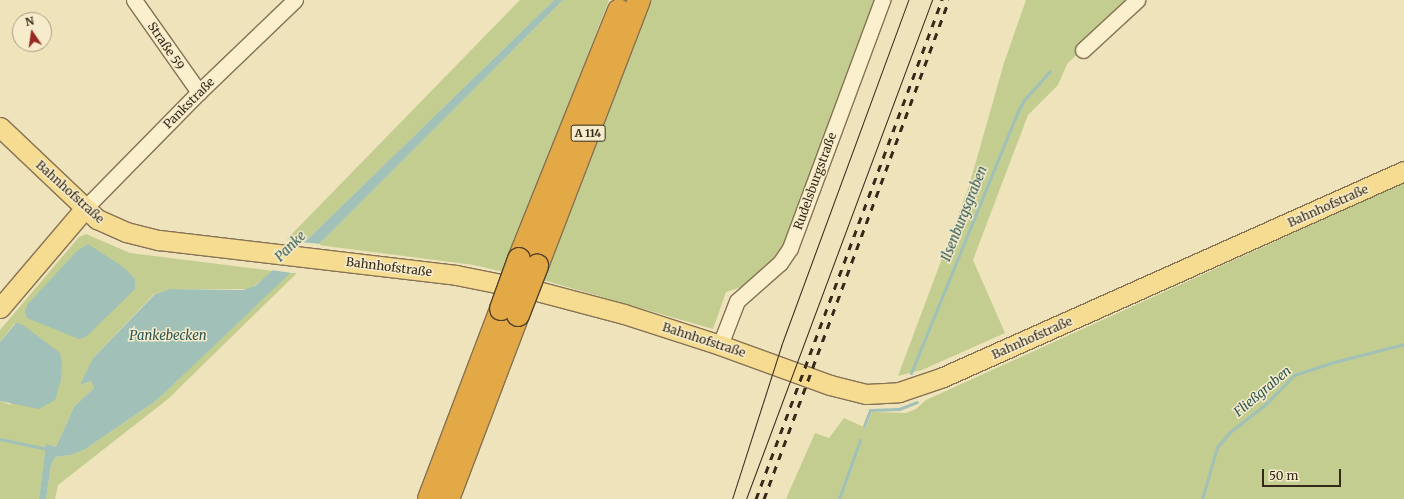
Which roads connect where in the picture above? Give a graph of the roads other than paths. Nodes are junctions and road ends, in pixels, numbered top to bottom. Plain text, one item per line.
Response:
1 (134, 0) edge
2 (295, 0) edge
3 (623, 0) edge
4 (639, 0) edge
5 (882, 0) edge
6 (1137, 0) edge
7 (1084, 50) dead end
8 (199, 92) junction
9 (0, 127) edge
10 (1404, 172) edge
11 (84, 208) junction
12 (528, 263) junction
13 (0, 308) edge
14 (510, 312) junction
15 (720, 345) junction
16 (429, 499) edge
17 (448, 499) edge

1 - 8 street, Straße 59
2 - 8 street, Pankstraße
3 - 12 highway, A 114
4 - 12 highway, A 114
5 - 15 street, Rudelsburgstraße
6 - 7 street
8 - 11 street, Pankstraße
9 - 11 main road, Bahnhofstraße
10 - 15 main road, Bahnhofstraße
11 - 13 main road
11 - 15 main road, Bahnhofstraße
12 - 14 highway, A 114, bridge
14 - 16 highway, A 114
14 - 17 highway, A 114

